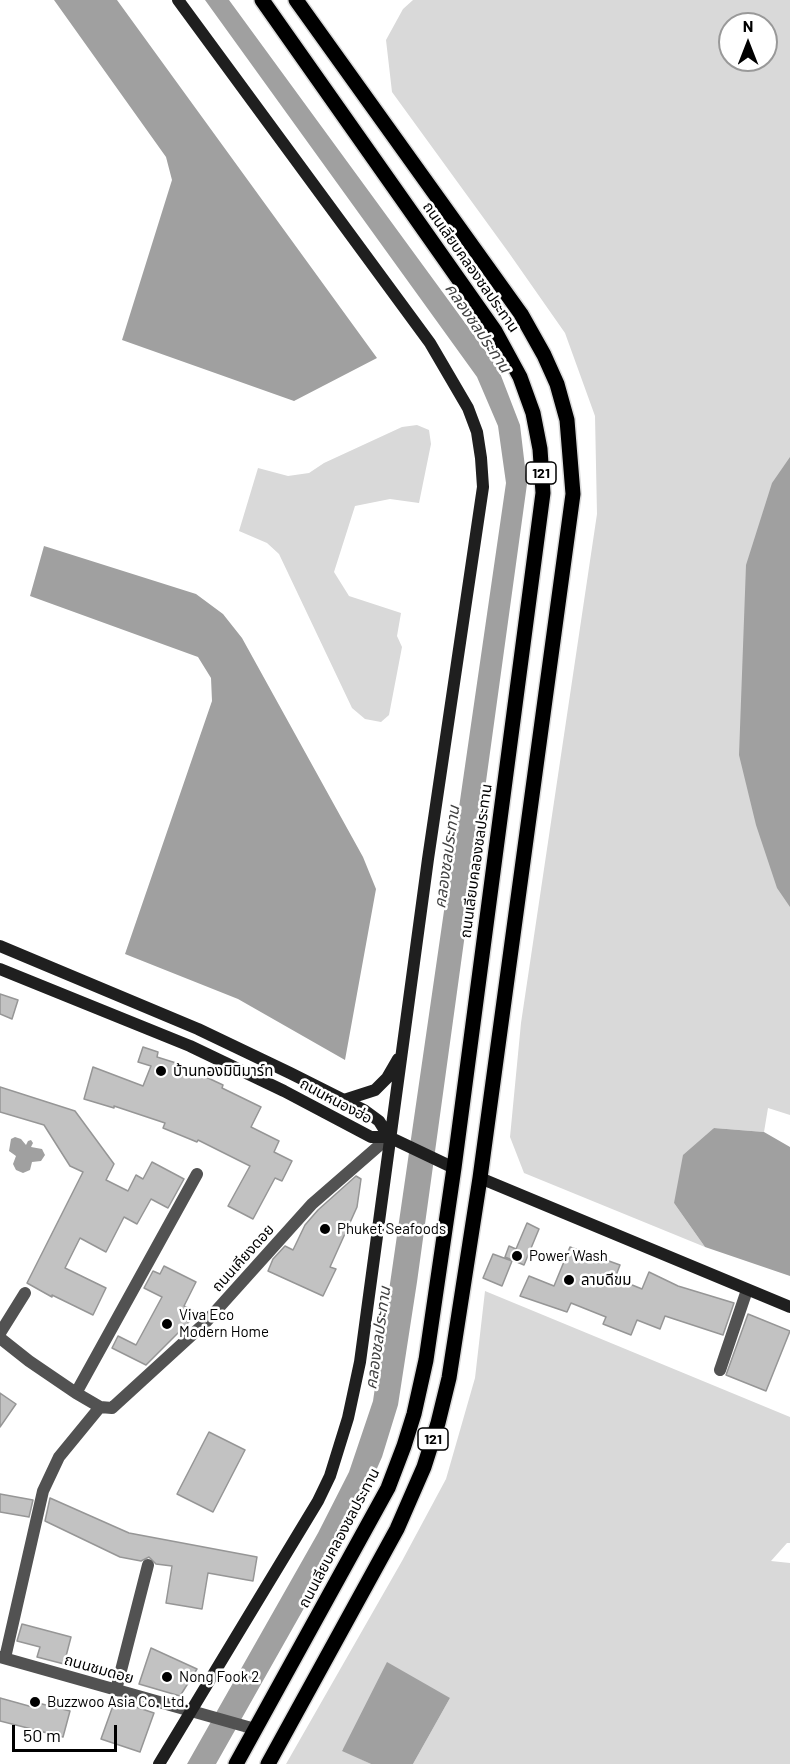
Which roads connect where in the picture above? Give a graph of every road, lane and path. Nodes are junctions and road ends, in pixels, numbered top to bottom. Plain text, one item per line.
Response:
1 (178, 0) edge
2 (262, 0) edge
3 (296, 0) edge
4 (0, 946) edge
5 (0, 969) edge
6 (401, 1052) junction
7 (344, 1100) junction
8 (389, 1137) junction
9 (454, 1168) junction
10 (197, 1174) dead end
11 (480, 1178) junction
12 (747, 1290) junction
13 (26, 1293) dead end
14 (790, 1307) edge
15 (0, 1333) edge
16 (0, 1338) edge
17 (720, 1370) dead end
18 (76, 1393) junction
19 (100, 1407) junction
20 (148, 1565) dead end
21 (2, 1657) edge
22 (116, 1689) junction
23 (190, 1711) junction
24 (255, 1729) junction
25 (159, 1764) edge
26 (236, 1764) edge
27 (268, 1764) edge

1 - 6 main road
2 - 9 main road, ถนนเลียบคลองชลประทาน / 121
3 - 11 main road, ถนนเลียบคลองชลประทาน / 121
4 - 7 main road, ถนนหนองฮ่อ
5 - 8 main road, ถนนหนองฮ่อ
6 - 7 main road
6 - 8 main road
7 - 8 main road, ถนนหนองฮ่อ
8 - 9 main road
8 - 19 street, ถนนเคียงดอย
8 - 23 main road
9 - 11 main road
9 - 24 main road, ถนนเลียบคลองชลประทาน / 121
10 - 18 street
11 - 12 main road
11 - 27 main road, ถนนเลียบคลองชลประทาน / 121
12 - 14 main road
12 - 17 street
13 - 15 street
16 - 18 street
18 - 19 street
19 - 21 street
20 - 22 street
21 - 22 street, ถนนชมดอย
22 - 23 street, ถนนชมดอย
23 - 24 street, ถนนชมดอย
23 - 25 main road
24 - 26 main road, ถนนเลียบคลองชลประทาน / 121

